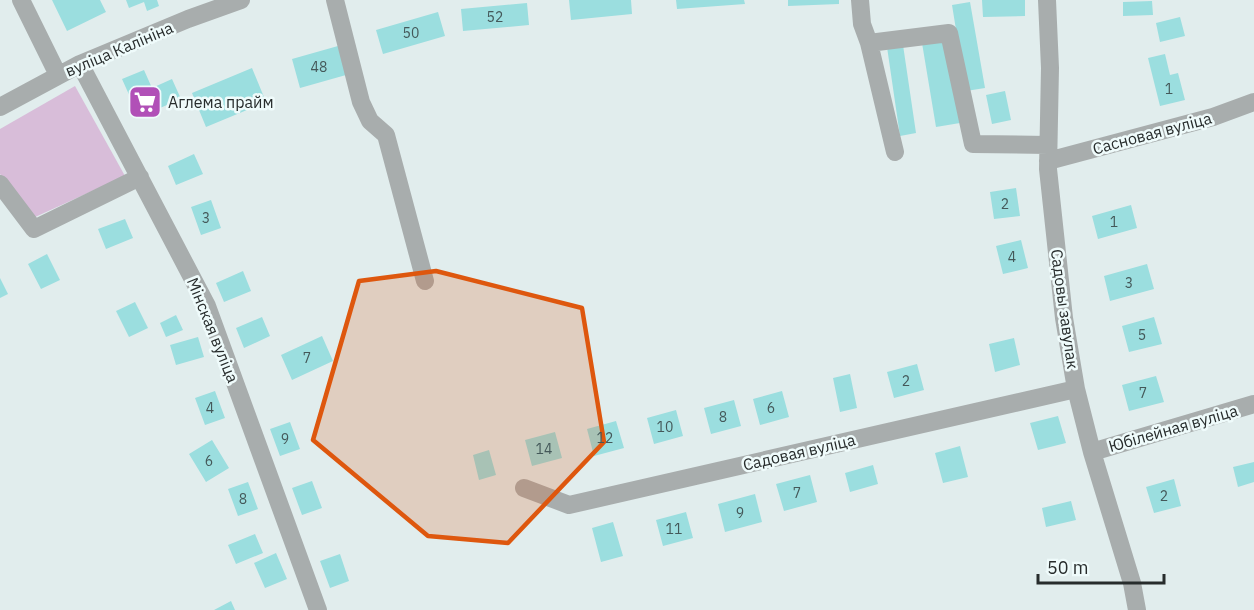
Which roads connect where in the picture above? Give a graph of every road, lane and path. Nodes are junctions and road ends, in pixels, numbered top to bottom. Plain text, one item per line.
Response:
1 (21, 0) edge
2 (241, 0) edge
3 (335, 0) edge
4 (860, 0) edge
5 (1047, 0) edge
6 (869, 43) junction
7 (80, 64) junction
8 (58, 75) junction
9 (1254, 102) edge
10 (0, 106) edge
11 (896, 152) dead end
12 (1048, 153) junction
13 (140, 177) junction
14 (0, 184) edge
15 (425, 281) dead end
16 (1076, 389) junction
17 (1254, 404) edge
18 (1092, 452) junction
19 (524, 488) dead end
20 (318, 610) edge
21 (1137, 610) edge

1 - 8 street
2 - 7 street, вуліца Калініна
3 - 15 street
4 - 6 street
5 - 12 street, Садовы завулак
6 - 11 street
6 - 12 street, Сасновая вуліца
7 - 8 street, вуліца Калініна
7 - 13 street, Мінская вуліца
8 - 10 street, вуліца Калініна
9 - 12 street, Сасновая вуліца
12 - 16 street, Садовы завулак
13 - 14 street
13 - 20 street, Мінская вуліца
16 - 18 street, Садовы завулак
16 - 19 street, Садовая вуліца
17 - 18 street, Юбілейная вуліца
18 - 21 street, Садовы завулак

